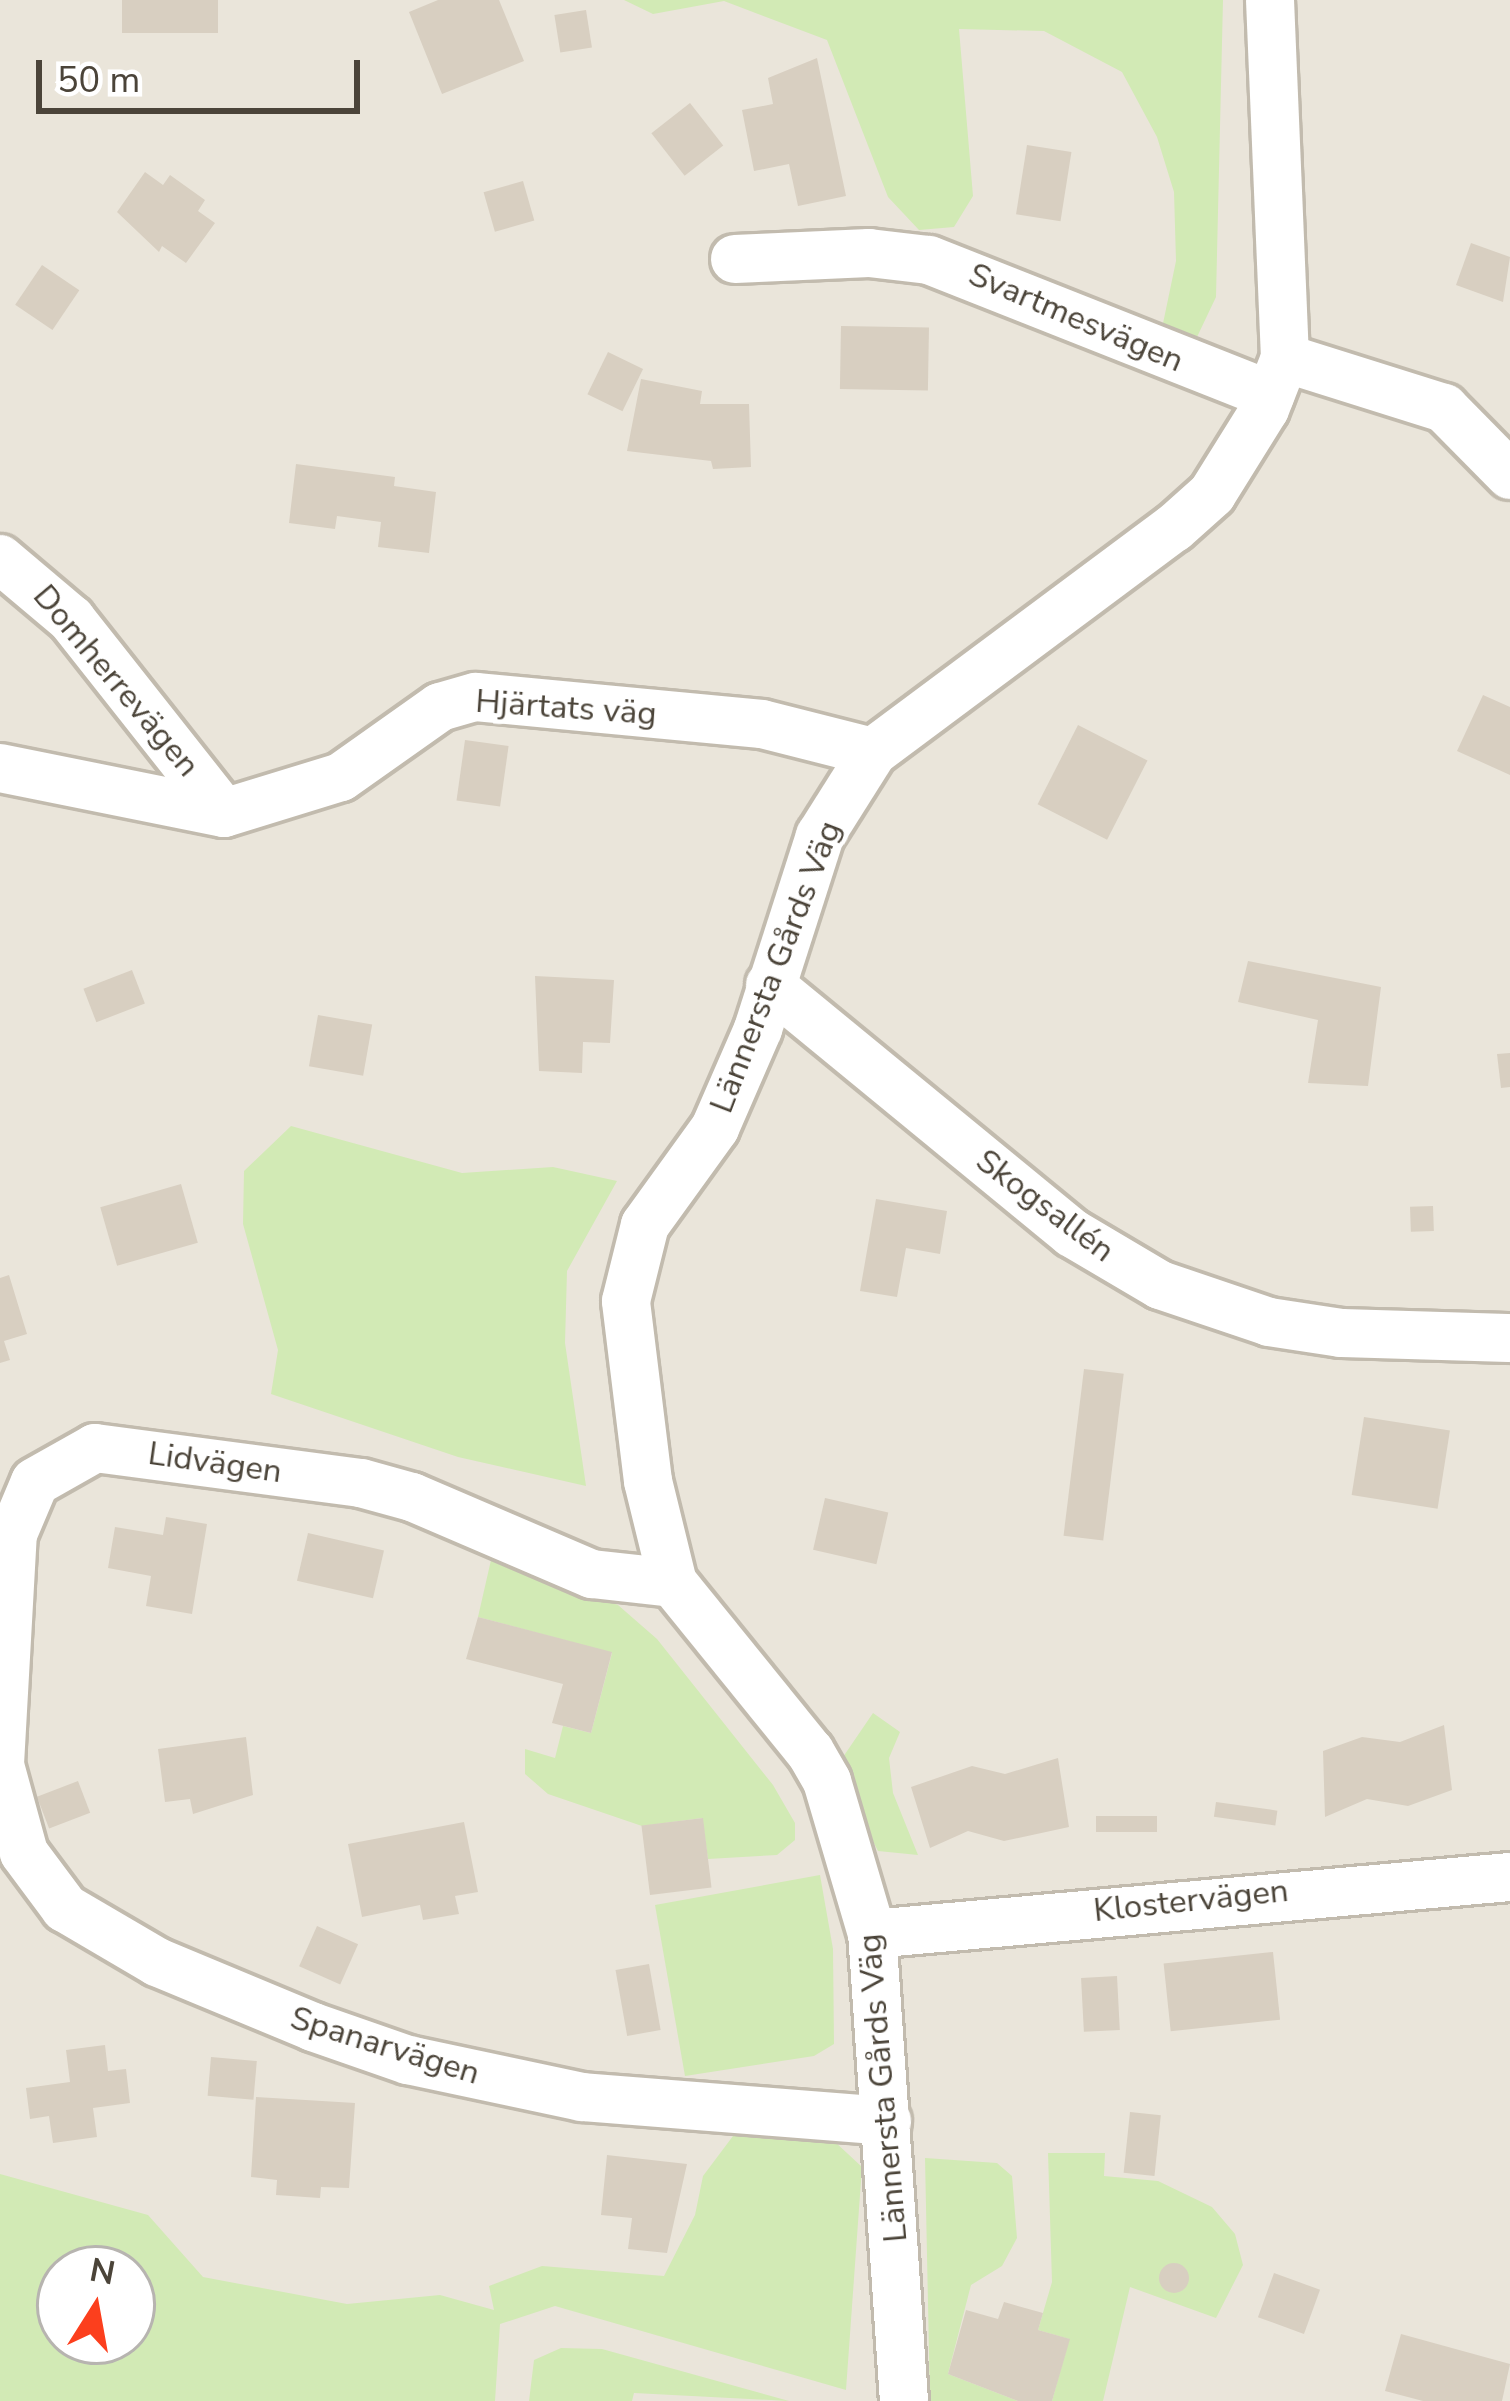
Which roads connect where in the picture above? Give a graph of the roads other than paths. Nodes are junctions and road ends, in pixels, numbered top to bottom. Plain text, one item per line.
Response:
1 (1270, 0) edge
2 (735, 259) dead end
3 (1278, 376) junction
4 (1510, 475) edge
5 (0, 559) edge
6 (873, 752) junction
7 (0, 768) edge
8 (224, 813) junction
9 (770, 985) junction
10 (1510, 1338) edge
11 (673, 1582) junction
12 (0, 1765) edge
13 (1510, 1877) edge
14 (872, 1934) junction
15 (887, 2121) junction
16 (904, 2401) edge

1 - 3 street, Lännersta Gårds Väg
2 - 3 street, Svartmesvägen
3 - 4 street, Svartmesvägen
3 - 6 street, Lännersta Gårds Väg
5 - 8 street, Domherrevägen
6 - 8 street, Hjärtats väg
6 - 9 street, Lännersta Gårds Väg
7 - 8 street, Hjärtats väg
9 - 10 street, Skogsallén
9 - 11 street, Lännersta Gårds Väg
11 - 12 street, Lidvägen
11 - 14 street, Lännersta Gårds Väg
12 - 15 street, Spanarvägen
13 - 14 street, Klostervägen
14 - 15 street, Lännersta Gårds Väg
15 - 16 street, Lännersta Gårds Väg

